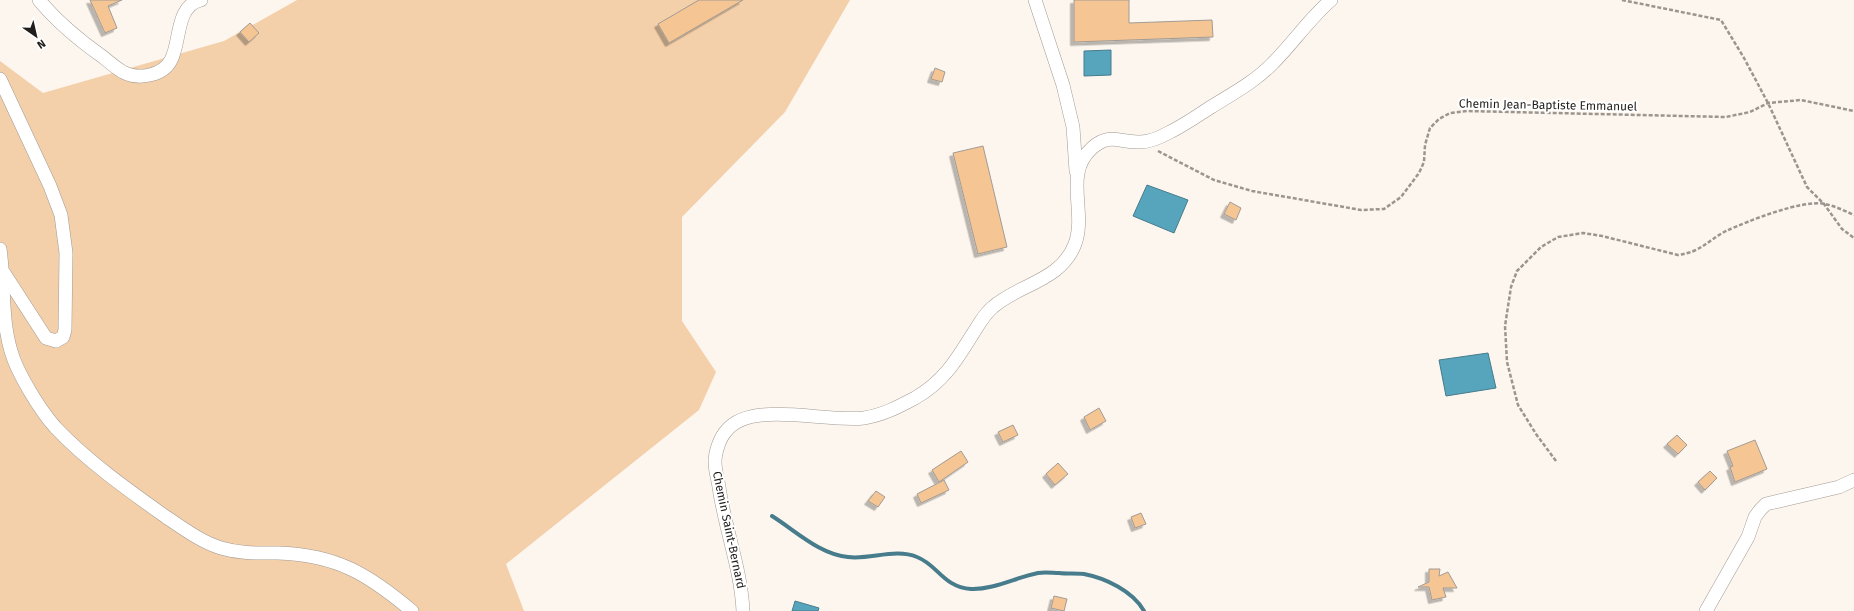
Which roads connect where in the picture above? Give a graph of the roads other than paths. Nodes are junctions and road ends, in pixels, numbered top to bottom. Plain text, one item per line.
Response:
1 (39, 0) edge
2 (1035, 0) edge
3 (1331, 0) edge
4 (195, 1) edge
5 (0, 79) edge
6 (1076, 172) junction
7 (0, 249) edge
8 (4, 273) junction
9 (1854, 480) edge
10 (412, 611) edge
11 (743, 611) edge
12 (1706, 611) edge

1 - 4 street
2 - 6 street, Chemin Saint-Bernard
3 - 6 street
5 - 8 street
6 - 11 street, Chemin Saint-Bernard
7 - 8 street
8 - 10 street
9 - 12 street

